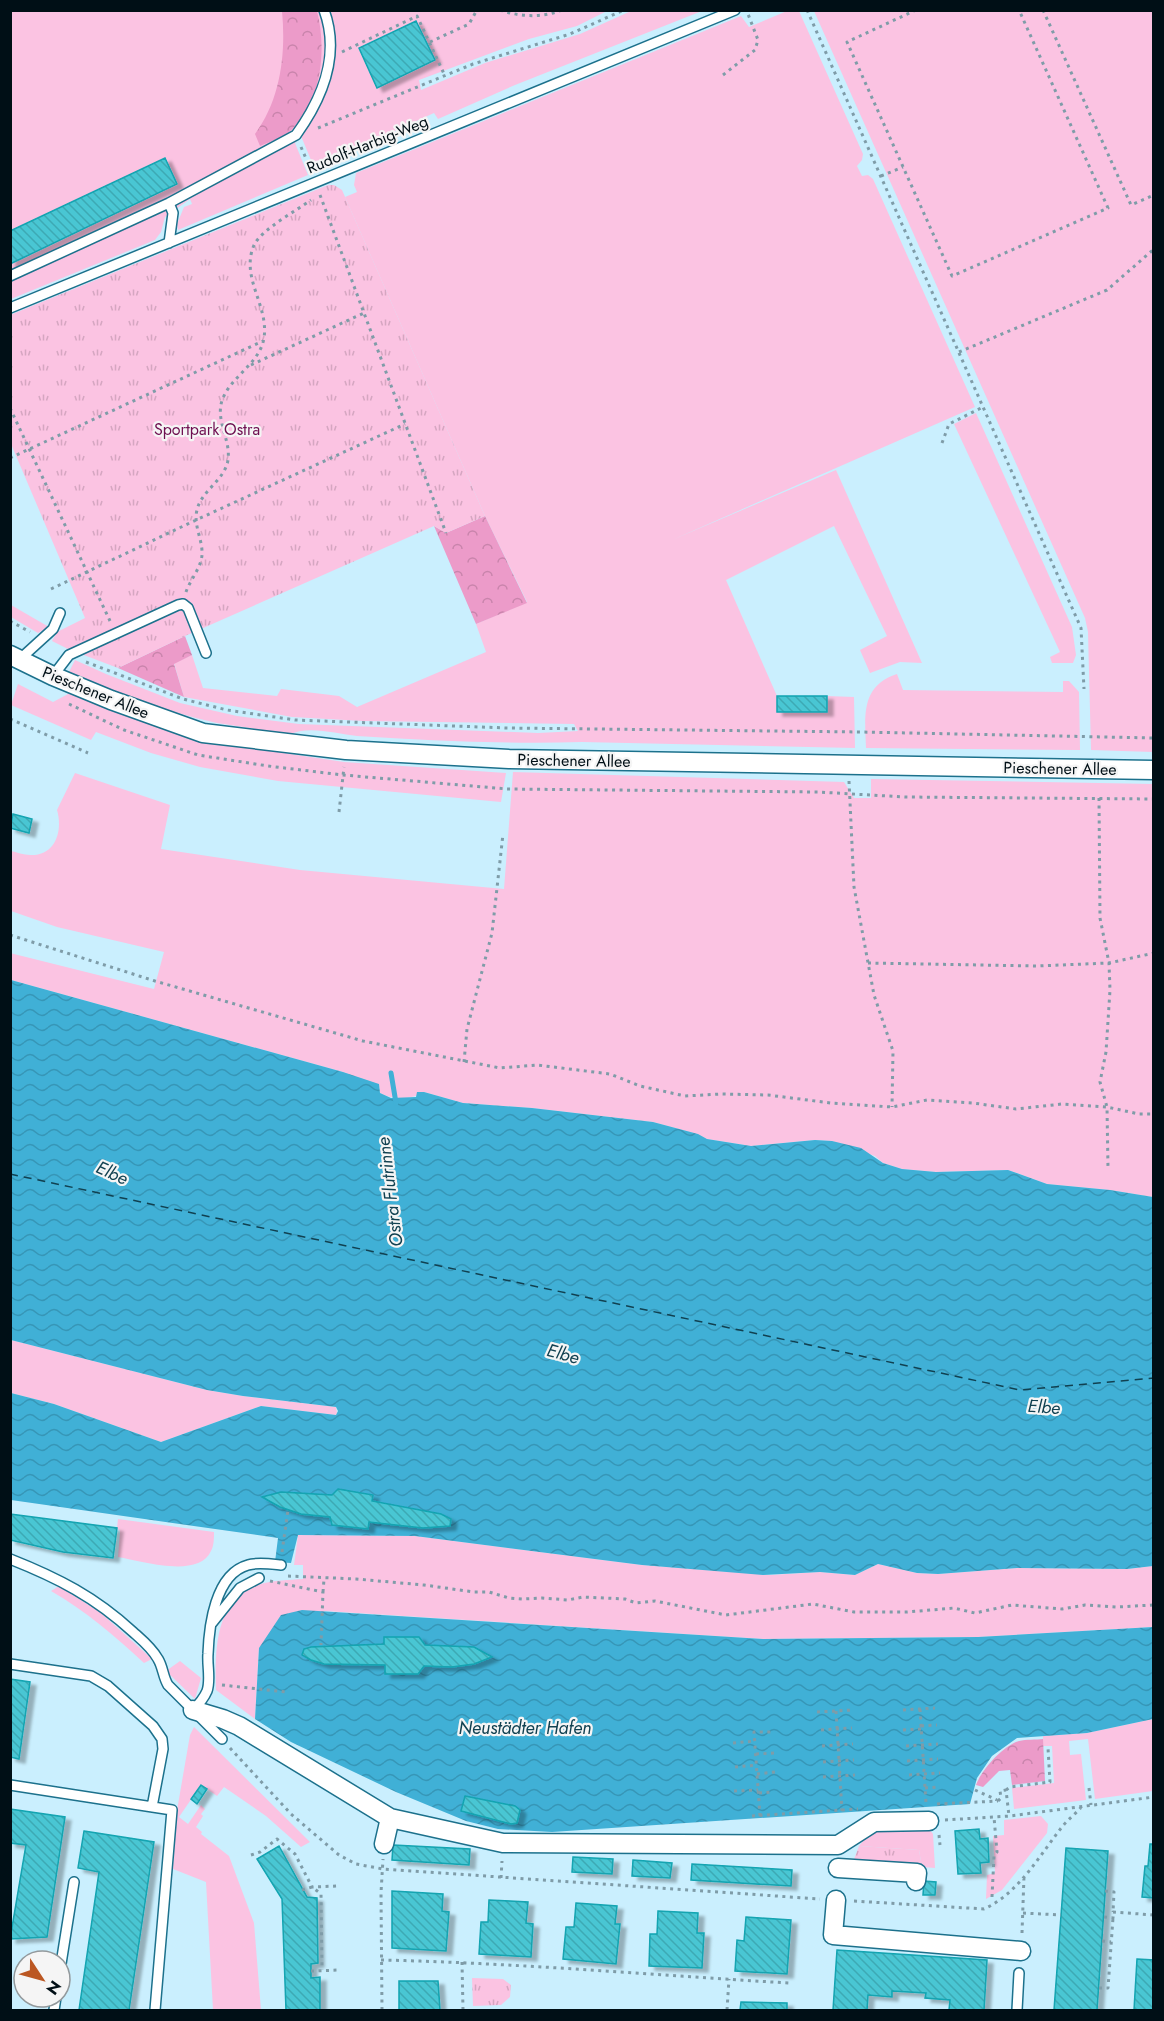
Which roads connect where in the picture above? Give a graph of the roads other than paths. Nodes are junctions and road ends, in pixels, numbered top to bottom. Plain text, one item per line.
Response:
1 (324, 10) edge
2 (735, 10) edge
3 (169, 203) junction
4 (169, 243) junction
5 (10, 276) edge
6 (10, 308) edge
7 (60, 613) dead end
8 (206, 652) dead end
9 (14, 657) edge
10 (53, 676) junction
11 (1154, 770) edge
12 (10, 1558) edge
13 (281, 1565) road end
14 (259, 1578) road end
15 (211, 1625) junction
16 (10, 1664) edge
17 (193, 1710) junction
18 (222, 1739) road end
19 (10, 1785) edge
20 (153, 1807) junction
21 (928, 1813) road end
22 (390, 1818) junction
23 (838, 1845) junction
24 (383, 1853) road end
25 (916, 1881) dead end
26 (74, 1882) dead end
27 (836, 1900) road end
28 (63, 1949) edge
29 (1021, 1952) road end
30 (1019, 1973) dead end
31 (155, 2010) edge
32 (1017, 2010) edge

1 - 3 lane
2 - 4 lane, Rudolf-Harbig-Weg
3 - 4 lane
3 - 5 lane
4 - 6 lane, Rudolf-Harbig-Weg
7 - 9 lane
8 - 10 lane
9 - 10 street, Pieschener Allee
10 - 11 street, Pieschener Allee
12 - 17 lane
13 - 15 lane
14 - 15 lane
15 - 17 lane
16 - 20 lane
17 - 18 lane
17 - 22 street
19 - 20 lane
20 - 31 lane
21 - 23 street
22 - 23 street
22 - 24 street
23 - 25 street
26 - 28 lane
27 - 29 street
30 - 32 lane

